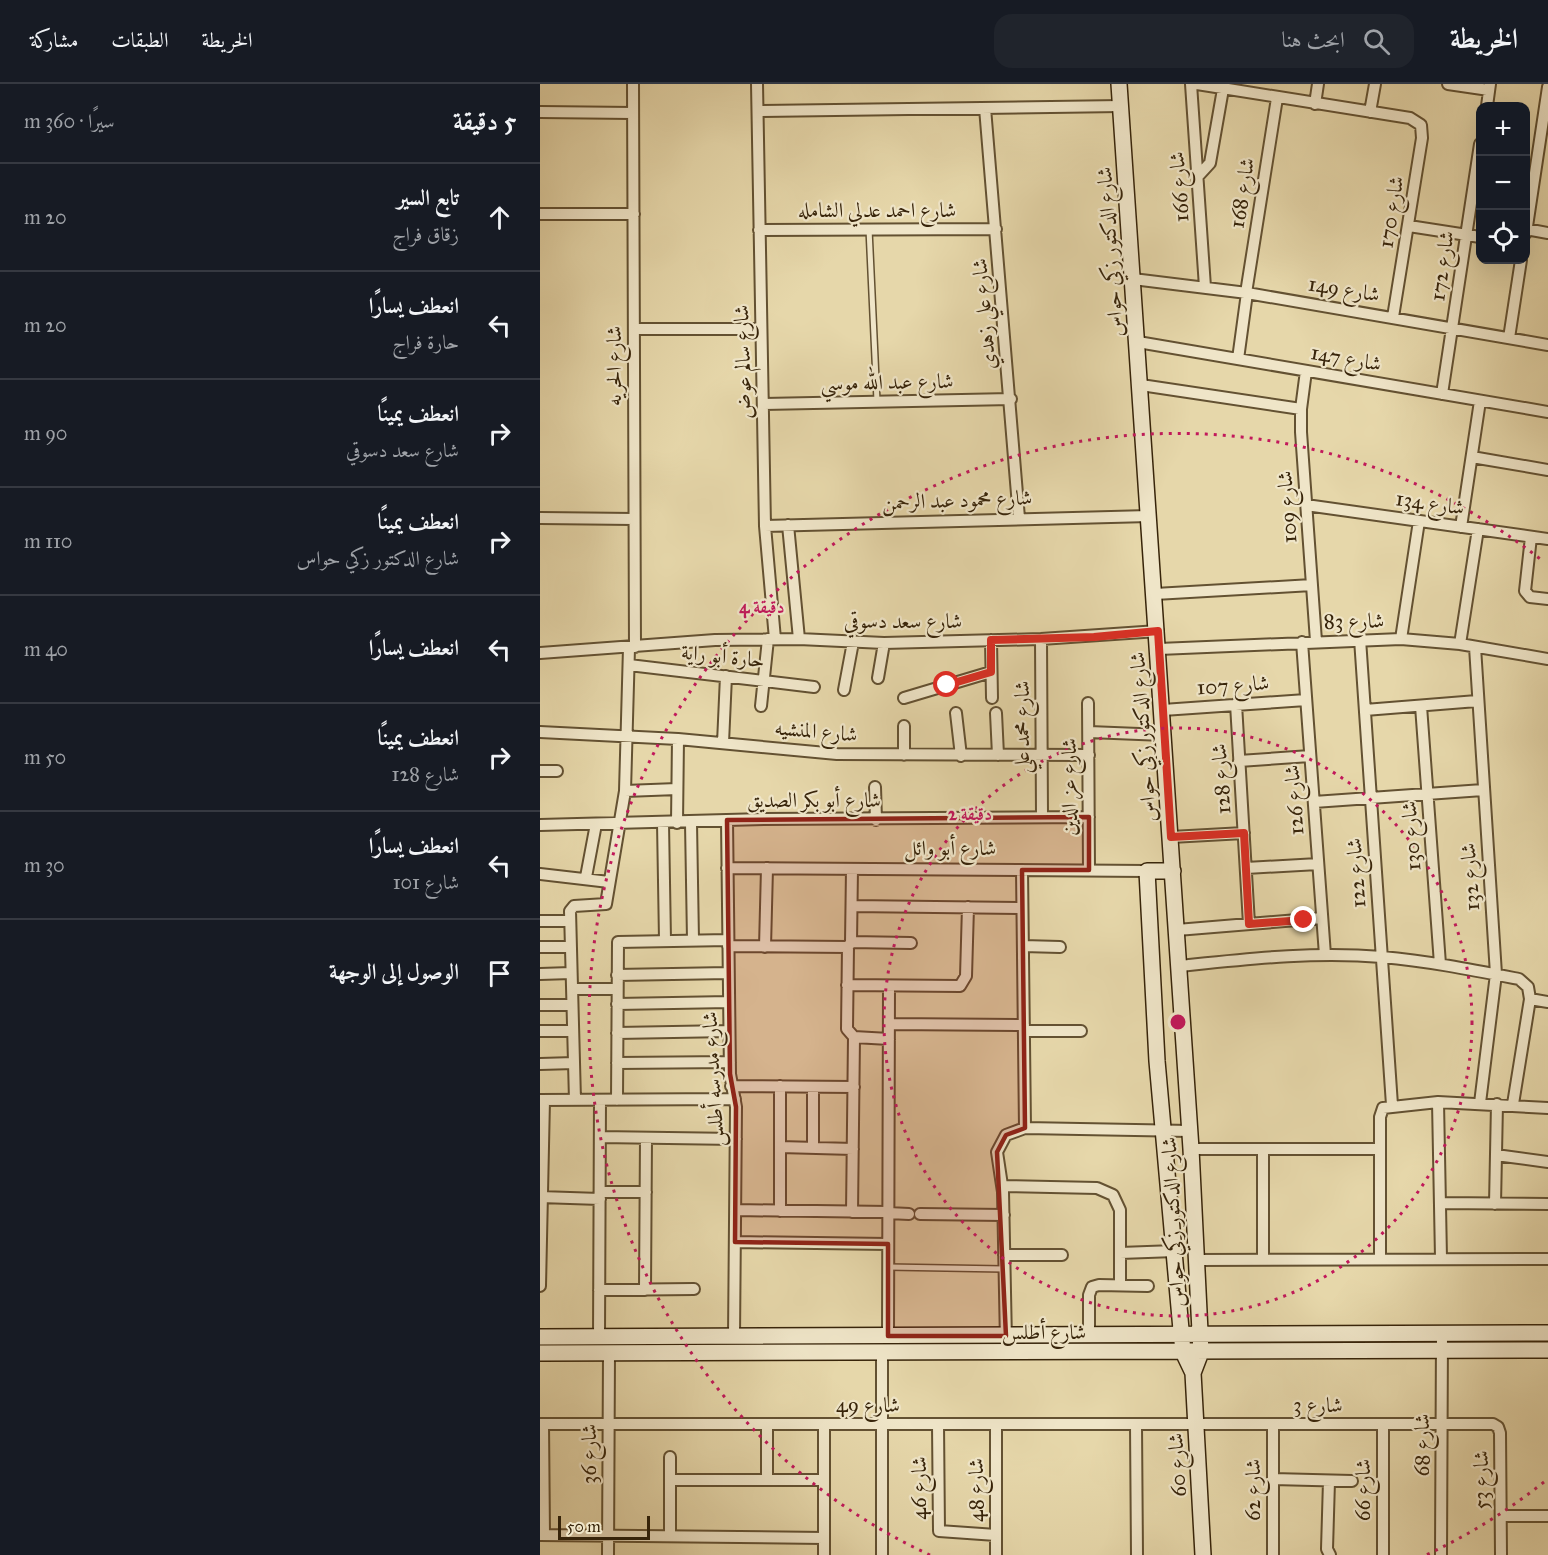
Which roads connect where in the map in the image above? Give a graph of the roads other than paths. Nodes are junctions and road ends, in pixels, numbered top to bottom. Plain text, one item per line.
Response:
1 (633, 84) edge
2 (757, 84) edge
3 (1119, 84) edge
4 (1191, 84) edge
5 (1318, 84) edge
6 (1375, 84) edge
7 (1448, 84) edge
8 (1202, 85) edge
9 (1490, 87) edge
10 (1548, 87) edge
11 (1223, 89) junction
12 (1277, 98) junction
13 (1547, 101) edge
14 (1488, 102) edge
15 (1315, 104) junction
16 (1121, 106) junction
17 (986, 108) junction
18 (758, 111) junction
19 (540, 112) edge
20 (1370, 112) junction
21 (633, 113) junction
22 (1478, 156) edge
23 (1199, 176) junction
24 (1529, 210) edge
25 (540, 214) edge
26 (634, 214) junction
27 (1409, 226) junction
28 (869, 229) junction
29 (996, 229) junction
30 (759, 230) junction
31 (1530, 231) edge
32 (1548, 233) edge
33 (1466, 235) junction
34 (1476, 236) edge
35 (1520, 264) edge
36 (1133, 279) junction
37 (1205, 287) junction
38 (1247, 293) junction
39 (1393, 317) junction
40 (1453, 327) junction
41 (634, 329) junction
42 (760, 329) junction
43 (1509, 338) junction
44 (1138, 342) junction
45 (1548, 345) edge
46 (1238, 359) junction
47 (1306, 370) junction
48 (1141, 385) junction
49 (1442, 394) junction
50 (1011, 399) junction
51 (876, 401) junction
52 (1480, 401) junction
53 (764, 404) junction
54 (1300, 409) junction
55 (1548, 412) edge
56 (1472, 457) junction
57 (1548, 470) edge
58 (1306, 505) junction
59 (1149, 516) junction
60 (540, 518) edge
61 (1019, 518) junction
62 (634, 519) junction
63 (1419, 521) junction
64 (788, 525) junction
65 (765, 526) junction
66 (1461, 527) junction
67 (1478, 529) junction
68 (1531, 537) junction
69 (1548, 540) edge
70 (1312, 585) junction
71 (1155, 594) junction
72 (1548, 599) edge
73 (1158, 631) junction
74 (771, 639) junction
75 (799, 639) junction
76 (1041, 639) junction
77 (1360, 639) junction
78 (1401, 639) junction
79 (991, 640) junction
80 (1316, 641) junction
81 (853, 642) junction
82 (1302, 642) junction
83 (884, 643) junction
84 (1460, 644) junction
85 (1474, 647) junction
86 (632, 648) junction
87 (1159, 649) junction
88 (540, 653) edge
89 (1548, 659) edge
90 (629, 665) junction
91 (991, 672) junction
92 (726, 676) junction
93 (878, 678) dead end
94 (763, 680) junction
95 (814, 687) dead end
96 (844, 690) dead end
97 (903, 698) dead end
98 (992, 698) dead end
99 (1306, 700) junction
100 (1477, 701) junction
101 (1088, 703) dead end
102 (1236, 704) junction
103 (761, 706) dead end
104 (1421, 706) junction
105 (1163, 710) junction
106 (1365, 710) junction
107 (956, 713) dead end
108 (996, 713) dead end
109 (904, 726) dead end
110 (540, 732) edge
111 (1089, 732) junction
112 (1164, 735) junction
113 (626, 736) junction
114 (678, 739) junction
115 (723, 743) junction
116 (904, 755) junction
117 (998, 755) junction
118 (1042, 755) junction
119 (1089, 755) junction
120 (961, 756) junction
121 (1310, 756) junction
122 (1239, 761) junction
123 (540, 771) edge
124 (557, 771) dead end
125 (876, 787) dead end
126 (677, 789) junction
127 (1483, 790) junction
128 (625, 791) junction
129 (1428, 794) junction
130 (1370, 798) junction
131 (1314, 802) junction
132 (1042, 815) junction
133 (1089, 817) junction
134 (727, 820) junction
135 (876, 820) junction
136 (663, 823) junction
137 (677, 823) junction
138 (691, 823) junction
139 (596, 824) junction
140 (540, 825) edge
141 (619, 825) junction
142 (1244, 833) junction
143 (1171, 837) junction
144 (1318, 864) junction
145 (727, 868) junction
146 (767, 868) junction
147 (1246, 868) junction
148 (852, 869) junction
149 (1022, 870) junction
150 (1089, 870) junction
151 (1148, 871) junction
152 (1173, 871) junction
153 (540, 874) edge
154 (586, 877) junction
155 (609, 882) junction
156 (852, 906) junction
157 (968, 907) junction
158 (1022, 908) junction
159 (1322, 918) junction
160 (540, 921) edge
161 (570, 921) junction
162 (1249, 924) junction
163 (1177, 930) junction
164 (665, 940) junction
165 (693, 940) junction
166 (728, 943) junction
167 (912, 943) dead end
168 (850, 944) junction
169 (1023, 946) junction
170 (1060, 946) dead end
171 (540, 947) edge
172 (571, 947) junction
173 (765, 947) junction
174 (1325, 955) junction
175 (1381, 957) junction
176 (1440, 964) junction
177 (1179, 966) junction
178 (571, 973) junction
179 (728, 973) junction
180 (540, 974) edge
181 (1496, 974) junction
182 (617, 975) junction
183 (847, 985) junction
184 (889, 987) junction
185 (617, 988) junction
186 (572, 989) junction
187 (1530, 999) junction
188 (729, 1002) junction
189 (1548, 1002) edge
190 (617, 1004) junction
191 (540, 1005) edge
192 (572, 1005) junction
193 (889, 1024) junction
194 (1024, 1028) junction
195 (540, 1031) edge
196 (573, 1031) junction
197 (729, 1031) junction
198 (1081, 1031) dead end
199 (617, 1033) junction
200 (854, 1037) junction
201 (889, 1039) junction
202 (730, 1062) junction
203 (574, 1063) junction
204 (617, 1063) junction
205 (540, 1064) edge
206 (731, 1086) junction
207 (780, 1086) junction
208 (813, 1087) junction
209 (854, 1087) junction
210 (735, 1099) junction
211 (542, 1100) edge
212 (575, 1100) junction
213 (600, 1100) junction
214 (616, 1100) junction
215 (1438, 1102) junction
216 (1480, 1103) junction
217 (1497, 1104) junction
218 (1513, 1104) junction
219 (1392, 1105) junction
220 (1548, 1108) edge
221 (1025, 1128) junction
222 (1164, 1131) junction
223 (1190, 1131) junction
224 (600, 1137) junction
225 (646, 1138) junction
226 (736, 1138) junction
227 (780, 1148) junction
228 (813, 1148) junction
229 (853, 1149) junction
230 (1191, 1149) junction
231 (1263, 1149) junction
232 (1380, 1149) junction
233 (1496, 1155) junction
234 (1548, 1162) edge
235 (1003, 1186) junction
236 (646, 1192) junction
237 (600, 1195) junction
238 (541, 1197) edge
239 (1440, 1203) junction
240 (1495, 1204) junction
241 (1548, 1204) edge
242 (735, 1210) junction
243 (780, 1211) junction
244 (852, 1212) junction
245 (888, 1213) junction
246 (1004, 1215) junction
247 (735, 1242) junction
248 (888, 1244) junction
249 (1175, 1251) junction
250 (1120, 1253) junction
251 (1004, 1255) junction
252 (1062, 1255) dead end
253 (1441, 1258) junction
254 (1263, 1259) junction
255 (1380, 1259) junction
256 (1548, 1259) edge
257 (1197, 1260) junction
258 (888, 1267) junction
259 (1004, 1269) junction
260 (1120, 1285) junction
261 (540, 1286) edge
262 (1148, 1286) dead end
263 (694, 1289) dead end
264 (599, 1290) junction
265 (645, 1290) junction
266 (1548, 1333) edge
267 (1442, 1335) junction
268 (734, 1336) junction
269 (858, 1336) junction
270 (888, 1336) junction
271 (1005, 1336) junction
272 (1089, 1336) junction
273 (1181, 1336) junction
274 (1200, 1336) junction
275 (540, 1337) edge
276 (599, 1337) junction
277 (1548, 1350) edge
278 (859, 1352) junction
279 (1183, 1352) junction
280 (1201, 1352) junction
281 (1442, 1352) junction
282 (540, 1353) edge
283 (609, 1353) junction
284 (882, 1353) junction
285 (1006, 1353) junction
286 (1193, 1373) junction
287 (542, 1424) edge
288 (609, 1424) junction
289 (767, 1424) junction
290 (824, 1424) junction
291 (882, 1424) junction
292 (938, 1424) junction
293 (996, 1424) junction
294 (1195, 1424) junction
295 (1383, 1424) junction
296 (1442, 1424) junction
297 (1136, 1425) junction
298 (1273, 1425) junction
299 (670, 1457) dead end
300 (1273, 1479) junction
301 (670, 1480) junction
302 (767, 1480) junction
303 (824, 1480) junction
304 (1329, 1480) junction
305 (1352, 1481) dead end
306 (1501, 1516) junction
307 (1548, 1516) edge
308 (542, 1535) edge
309 (996, 1535) junction
310 (608, 1536) junction
311 (670, 1536) junction
312 (824, 1538) junction
313 (608, 1555) edge
314 (824, 1555) edge
315 (882, 1555) edge
316 (996, 1555) edge
317 (1137, 1555) edge
318 (1203, 1555) edge
319 (1273, 1555) edge
320 (1330, 1555) edge
321 (1383, 1555) edge
322 (1441, 1555) edge
323 (1501, 1555) edge

1 - 21 street, شارع الحريه
2 - 18 street, شارع سالم عوض
3 - 16 street, شارع الدكتور زكي حواس
4 - 23 street, شارع 166
5 - 15 street
6 - 20 street
7 - 9 street
8 - 11 street
9 - 14 street
10 - 13 street
11 - 12 street
11 - 23 street
12 - 15 street
12 - 38 street, شارع 168
13 - 24 street
15 - 20 street
16 - 17 street
16 - 36 street, شارع الدكتور زكي حواس
17 - 18 street
17 - 29 street, شارع علي زهدي
18 - 30 street, شارع سالم عوض
19 - 21 street
20 - 27 street, شارع 170
21 - 26 street, شارع الحريه
22 - 33 street, شارع 172
23 - 37 street, شارع 166
25 - 26 street
26 - 41 street, شارع الحريه
27 - 33 street
27 - 39 street, شارع 170
28 - 29 street, شارع احمد عدلي الشامله
28 - 30 street, شارع احمد عدلي الشامله
28 - 51 lane
29 - 50 street, شارع علي زهدي
30 - 42 street, شارع سالم عوض
31 - 32 street
33 - 34 street
33 - 40 street, شارع 172
35 - 43 street
36 - 37 street, شارع 149
36 - 44 street, شارع الدكتور زكي حواس
37 - 38 street, شارع 149
38 - 39 street, شارع 149
38 - 46 street, شارع 168
39 - 40 street, شارع 149
40 - 43 street, شارع 149
40 - 49 street, شارع 172
41 - 42 street
41 - 62 street, شارع الحريه
42 - 53 street, شارع سالم عوض
43 - 45 street, شارع 149
44 - 46 street, شارع 147
44 - 48 street, شارع الدكتور زكي حواس
46 - 47 street, شارع 147
47 - 49 street, شارع 147
47 - 54 street, شارع 109
48 - 54 street
48 - 59 street, شارع الدكتور زكي حواس
49 - 52 street, شارع 147
50 - 51 street, شارع عبد الله موسي
50 - 61 street, شارع علي زهدي
51 - 53 street, شارع عبد الله موسي
52 - 55 street, شارع 147
52 - 56 street
53 - 65 street, شارع سالم عوض
54 - 58 street, شارع 109
56 - 57 street
56 - 66 street
58 - 63 street, شارع 134
58 - 70 street, شارع 109
59 - 61 street, شارع محمود عبد الرحمن
59 - 71 street, شارع الدكتور زكي حواس
60 - 62 street
61 - 64 street, شارع محمود عبد الرحمن
62 - 86 street, شارع الحريه
63 - 66 street, شارع 134
63 - 78 street
64 - 65 street, شارع محمود عبد الرحمن
64 - 75 street
65 - 74 street, شارع سالم عوض
66 - 67 street, شارع 134
67 - 68 street, شارع 134
67 - 84 street
68 - 69 street, شارع 134
68 - 72 street
70 - 71 street
70 - 80 street, شارع 109
71 - 73 street, شارع الدكتور زكي حواس
73 - 76 street, شارع سعد دسوقي
73 - 87 street, شارع الدكتور زكي حواس
74 - 75 street, شارع سعد دسوقي
74 - 86 street, شارع سعد دسوقي
74 - 94 street, شارع سالم عوض
75 - 81 street, شارع سعد دسوقي
76 - 79 street, شارع سعد دسوقي
76 - 118 street, شارع محمد علي
77 - 78 street, شارع 83
77 - 80 street, شارع 83
77 - 106 street, شارع 122
78 - 84 street, شارع 83
79 - 83 street, شارع سعد دسوقي
79 - 91 street
80 - 82 street, شارع 83
81 - 83 street, شارع سعد دسوقي
81 - 96 street
82 - 87 street, شارع 83
82 - 99 street, شارع 126
83 - 93 street
84 - 85 street, شارع 83
85 - 89 street, شارع 83
85 - 100 street, شارع 132
86 - 88 street, شارع سعد دسوقي
86 - 90 street, شارع الحريه
87 - 105 street, شارع الدكتور زكي حواس
90 - 92 street, حارة أبو راية
90 - 113 street, شارع الحريه
91 - 97 street
91 - 98 street
92 - 94 street, حارة أبو راية
92 - 115 street
94 - 95 street, حارة أبو راية
94 - 103 street, شارع سالم عوض
99 - 102 street, شارع 107
99 - 121 street, شارع 126
100 - 104 street
100 - 127 street, شارع 132
101 - 111 street, شارع عز الدين
102 - 105 street, شارع 107
102 - 122 street, شارع 128
104 - 106 street
104 - 129 street, شارع 130
105 - 112 street, شارع الدكتور زكي حواس
106 - 130 street, شارع 122
107 - 120 street
108 - 117 street
109 - 116 street
110 - 113 street, شارع المنشيه
111 - 112 street
111 - 119 street, شارع عز الدين
112 - 143 street, شارع الدكتور زكي حواس
113 - 114 street, شارع المنشيه
113 - 128 street, شارع الحريه
114 - 115 street, شارع المنشيه
114 - 126 street
115 - 116 street, شارع المنشيه
116 - 120 street, شارع المنشيه
117 - 118 street, شارع المنشيه
117 - 120 street, شارع المنشيه
118 - 119 street, شارع المنشيه
118 - 132 street, شارع محمد علي
119 - 133 street, شارع عز الدين
121 - 122 street
121 - 131 street, شارع 126
122 - 142 street, شارع 128
123 - 124 street
125 - 135 street
126 - 128 street
126 - 137 street
127 - 129 street
127 - 181 street, شارع 132
128 - 141 street, شارع الحريه
129 - 130 street
129 - 176 street, شارع 130
130 - 131 street
130 - 175 street, شارع 122
131 - 144 street, شارع 126
132 - 133 street, شارع أبو بكر الصديق
132 - 135 street, شارع أبو بكر الصديق
133 - 150 street, شارع عز الدين
134 - 135 street, شارع أبو بكر الصديق
134 - 138 street, شارع أبو بكر الصديق
134 - 145 street, شارع مدرسه أطلس
136 - 137 street, شارع أبو بكر الصديق
136 - 141 street, شارع أبو بكر الصديق
136 - 164 street
137 - 138 street, شارع أبو بكر الصديق
138 - 165 street
139 - 140 street, شارع أبو بكر الصديق
139 - 141 street, شارع أبو بكر الصديق
139 - 154 street
141 - 155 street, شارع الحريه
142 - 143 street
142 - 147 street, شارع 128
143 - 152 street, شارع الدكتور زكي حواس
144 - 147 street
144 - 159 street, شارع 126
145 - 146 street, شارع أبو وائل
145 - 166 street, شارع مدرسه أطلس
146 - 148 street, شارع أبو وائل
146 - 173 street
147 - 162 street, شارع 128
148 - 149 street, شارع أبو وائل
148 - 156 street
149 - 150 street, شارع أبو وائل
149 - 158 street
150 - 151 street, شارع أبو وائل
151 - 152 street, شارع أبو وائل
151 - 222 street, شارع الدكتور زكي حواس
152 - 163 street, شارع الدكتور زكي حواس
153 - 154 street
154 - 155 street
155 - 161 street, شارع الحريه
156 - 157 street
156 - 168 street
157 - 158 street
157 - 184 street
158 - 169 street
159 - 162 street
159 - 174 street, شارع 126
160 - 161 street
161 - 172 street
162 - 163 street
163 - 177 street, شارع الدكتور زكي حواس
164 - 165 street
164 - 182 street
165 - 166 street
166 - 173 street
166 - 179 street, شارع مدرسه أطلس
167 - 168 street
168 - 173 street
168 - 183 street
169 - 170 street
169 - 194 street
171 - 172 street
172 - 178 street
174 - 175 street
174 - 177 street
175 - 176 street
175 - 219 street, شارع 122
176 - 181 street
177 - 223 street, شارع الدكتور زكي حواس
178 - 180 street
178 - 186 street
179 - 182 street
179 - 188 street, شارع مدرسه أطلس
181 - 187 street
181 - 216 street, شارع 132
182 - 185 street
183 - 184 street
183 - 200 street
184 - 193 street
185 - 186 street
185 - 190 street
186 - 192 street
187 - 189 street
187 - 218 street
188 - 190 street
188 - 197 street, شارع مدرسه أطلس
190 - 199 street
191 - 192 street
192 - 196 street
193 - 194 street
193 - 201 street
194 - 198 street
194 - 221 street
195 - 196 street
196 - 203 street
197 - 199 street
197 - 202 street, شارع مدرسه أطلس
199 - 204 street
200 - 201 street
200 - 209 street
201 - 245 street
202 - 204 street
202 - 206 street, شارع مدرسه أطلس
203 - 205 street
203 - 212 street
204 - 214 street
206 - 207 street
206 - 210 street, شارع مدرسه أطلس
207 - 208 street
207 - 227 street
208 - 209 street
208 - 228 street
209 - 229 street
210 - 214 street
210 - 226 street, شارع مدرسه أطلس
211 - 212 street
211 - 238 street
212 - 213 street
213 - 214 street
213 - 224 street
215 - 216 street
215 - 219 street
215 - 239 street
216 - 217 street
217 - 218 street
217 - 233 street
218 - 220 street
219 - 232 street
221 - 222 street
221 - 235 street
222 - 223 street
222 - 249 street, شارع الدكتور زكي حواس
223 - 230 street, شارع الدكتور زكي حواس
224 - 225 street
224 - 237 street
225 - 226 street
225 - 236 street
226 - 242 street, شارع مدرسه أطلس
227 - 228 street
227 - 243 street
228 - 229 street
229 - 244 street
230 - 231 street
230 - 257 street, شارع الدكتور زكي حواس
231 - 232 street
231 - 254 street
232 - 255 street
233 - 234 street
233 - 240 street
235 - 246 street
235 - 250 street
236 - 237 street
236 - 265 street
237 - 238 street
237 - 264 street
238 - 261 street
239 - 240 street
239 - 253 street
240 - 241 street
242 - 243 street
242 - 247 street, شارع مدرسه أطلس
243 - 244 street
244 - 245 street
245 - 246 street
245 - 248 street
246 - 251 street
247 - 248 street
247 - 268 street, شارع مدرسه أطلس
248 - 258 street
249 - 250 street
249 - 273 street, شارع الدكتور زكي حواس
250 - 260 street
251 - 252 street
251 - 259 street
253 - 255 street
253 - 256 street
254 - 255 street
254 - 257 street
257 - 274 street, شارع الدكتور زكي حواس
258 - 259 lane
258 - 270 street
259 - 271 street
260 - 262 street
260 - 272 street
263 - 265 street
264 - 265 street
264 - 276 street
266 - 267 street, شارع أطلس
267 - 274 street, شارع أطلس
267 - 281 street, شارع 68
268 - 269 street, شارع أطلس
268 - 276 street, شارع أطلس
269 - 270 street, شارع أطلس
269 - 278 street
270 - 271 street, شارع أطلس
271 - 272 street, شارع أطلس
271 - 285 street
272 - 273 street, شارع أطلس
273 - 274 street, شارع أطلس
273 - 279 street, شارع الدكتور زكي حواس
274 - 280 street, شارع الدكتور زكي حواس
275 - 276 street, شارع أطلس
277 - 281 street, شارع أطلس
278 - 283 street, شارع أطلس
278 - 284 street, شارع أطلس
279 - 280 street, شارع أطلس
279 - 285 street, شارع أطلس
279 - 286 street, شارع 60
280 - 281 street, شارع أطلس
280 - 286 street, شارع 60
281 - 296 street, شارع 68
282 - 283 street, شارع أطلس
283 - 288 street, شارع 36
284 - 285 street, شارع أطلس
284 - 291 street
286 - 294 street, شارع 60
287 - 288 street, شارع 49
287 - 308 street
288 - 289 street, شارع 49
288 - 310 street, شارع 36
289 - 290 street, شارع 49
289 - 302 street
290 - 291 street, شارع 49
290 - 303 street
291 - 292 street, شارع 49
291 - 315 street
292 - 293 street, شارع 49
292 - 309 street, شارع 46
293 - 297 street, شارع 49
293 - 309 street, شارع 48
294 - 297 street, شارع 49
294 - 298 street, شارع 3
294 - 318 street, شارع 60
295 - 296 street, شارع 3
295 - 298 street, شارع 3
295 - 321 street, شارع 66
296 - 306 street, شارع 53
296 - 322 street, شارع 68
297 - 317 street, شارع 60
298 - 300 street, شارع 62
299 - 301 street
300 - 304 street
300 - 319 street, شارع 62
301 - 302 street
301 - 311 street
302 - 303 street
303 - 312 street
304 - 305 street
304 - 320 street
306 - 307 street
306 - 323 street, شارع 53
308 - 310 street
309 - 316 street, شارع 48
310 - 311 street
310 - 313 street, شارع 36
311 - 312 street
312 - 314 street

